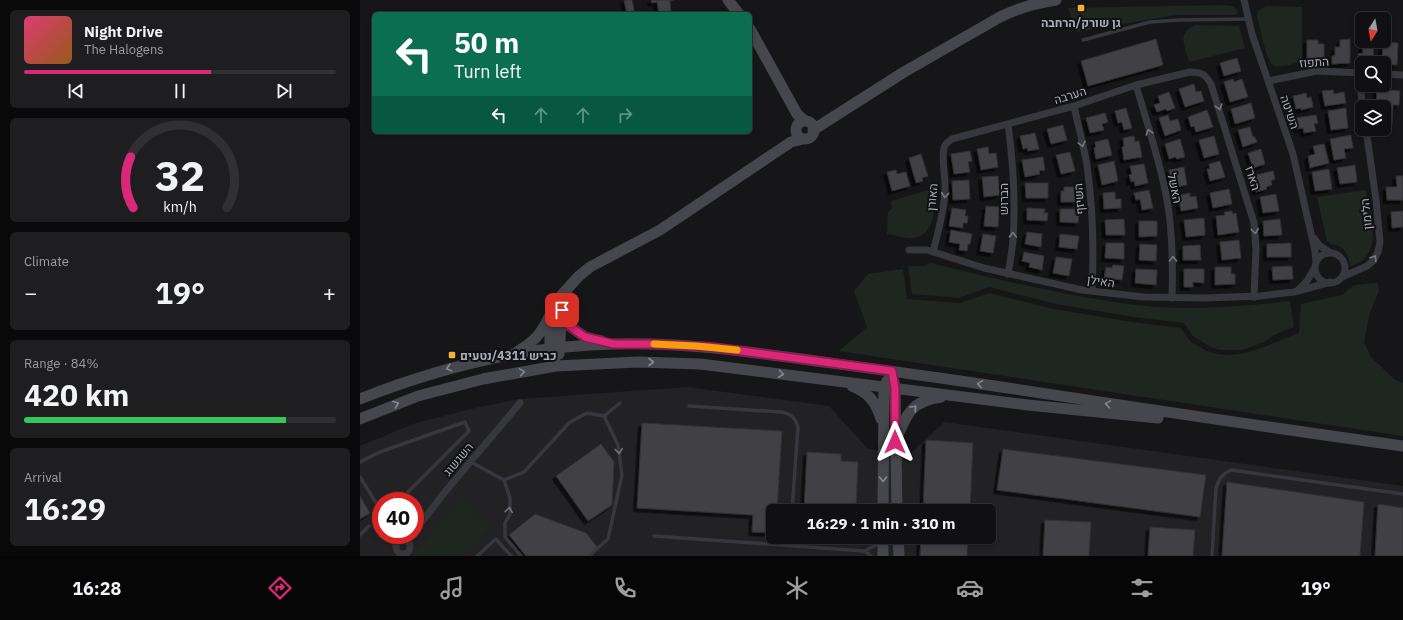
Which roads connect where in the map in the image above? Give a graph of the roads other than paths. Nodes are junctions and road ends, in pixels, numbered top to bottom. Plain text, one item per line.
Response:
1 (728, 0) edge
2 (1056, 0) edge
3 (1244, 0) edge
4 (738, 12) edge
5 (1249, 20) junction
6 (752, 33) edge
7 (1083, 40) dead end
8 (1202, 73) joint
9 (1355, 73) edge
10 (1391, 74) edge
11 (1403, 75) edge
12 (1268, 81) junction
13 (1136, 85) junction
14 (1074, 106) junction
15 (1008, 124) junction
16 (804, 128) junction
17 (1367, 136) edge
18 (946, 143) joint
19 (1311, 232) junction
20 (909, 250) dead end
21 (933, 252) junction
22 (1330, 253) junction
23 (1315, 264) junction
24 (1008, 274) junction
25 (1342, 277) junction
26 (1331, 282) junction
27 (1092, 291) junction
28 (1294, 292) junction
29 (1254, 297) junction
30 (1172, 298) junction
31 (557, 310) junction
32 (614, 344) junction
33 (555, 348) junction
34 (513, 354) junction
35 (556, 366) junction
36 (892, 371) junction
37 (842, 382) junction
38 (890, 387) junction
39 (954, 395) junction
40 (360, 399) edge
41 (520, 403) dead end
42 (620, 403) dead end
43 (689, 406) dead end
44 (604, 416) junction
45 (360, 419) edge
46 (883, 428) junction
47 (1341, 438) junction
48 (895, 442) junction
49 (1403, 446) edge
50 (470, 461) junction
51 (360, 462) edge
52 (360, 477) edge
53 (504, 480) junction
54 (407, 492) edge
55 (1403, 494) edge
56 (372, 496) edge
57 (792, 504) edge
58 (883, 504) edge
59 (898, 504) edge
60 (424, 518) edge
61 (369, 526) dead end
62 (360, 535) edge
63 (654, 536) dead end
64 (395, 544) edge
65 (410, 544) edge
66 (876, 544) edge
67 (883, 544) edge
68 (898, 544) edge
69 (789, 545) joint
70 (865, 551) junction
71 (397, 554) edge
72 (478, 556) edge
73 (511, 556) edge
74 (521, 556) edge
75 (589, 556) edge
76 (871, 556) edge
77 (883, 556) edge
78 (899, 556) edge
79 (1212, 556) edge

1 - 4 main road
2 - 16 main road
3 - 5 street, השיטה
5 - 7 lane
5 - 12 street, השיטה
6 - 16 main road
8 - 13 street, הערבה
8 -> 29 street, הארז
9 - 12 street, התפוז
10 - 11 street
12 - 19 street, השיטה
13 - 14 street, הערבה
30 -> 13 street, האשל
14 - 15 street, הערבה
14 -> 27 street, השיזף
15 - 18 street, הערבה
24 -> 15 street, הברוש
16 - 31 main road
25 -> 17 street, הלימון
18 -> 21 street, האורן
19 - 22 street, השיטה
19 - 23 street, השיטה
20 - 21 street, האילן
21 - 24 street, האילן
22 - 23 street
22 - 25 street
23 - 26 street
23 - 28 street
24 - 27 street, האילן
25 - 26 street
26 - 28 street, האילן
27 - 30 street, האילן
28 - 29 street, האילן
29 - 30 street, האילן
31 - 32 main road
31 - 33 main road
31 - 34 main road
32 - 33 main road
32 - 36 main road
33 - 34 main road
33 - 35 main road
34 -> 40 main road
35 -> 37 main road
45 -> 35 main road
36 - 38 main road
47 -> 36 main road
37 - 38 main road
37 - 46 main road
38 - 39 main road
38 - 46 main road
38 - 48 main road
39 - 47 main road
48 -> 39 main road
41 - 50 street, השגשוג
42 - 44 lane
43 - 57 lane
44 - 53 lane
44 -> 75 lane
46 -> 58 main road
47 - 49 main road
48 - 59 main road
50 - 53 lane
50 - 60 street, השגשוג
51 - 54 lane
52 - 56 lane
74 -> 53 lane
55 - 79 lane
61 - 62 lane
63 - 69 lane
64 - 71 street
65 - 71 street
66 - 70 lane
67 - 77 main road
68 - 78 main road
69 - 70 lane
70 - 76 lane
72 - 73 lane

